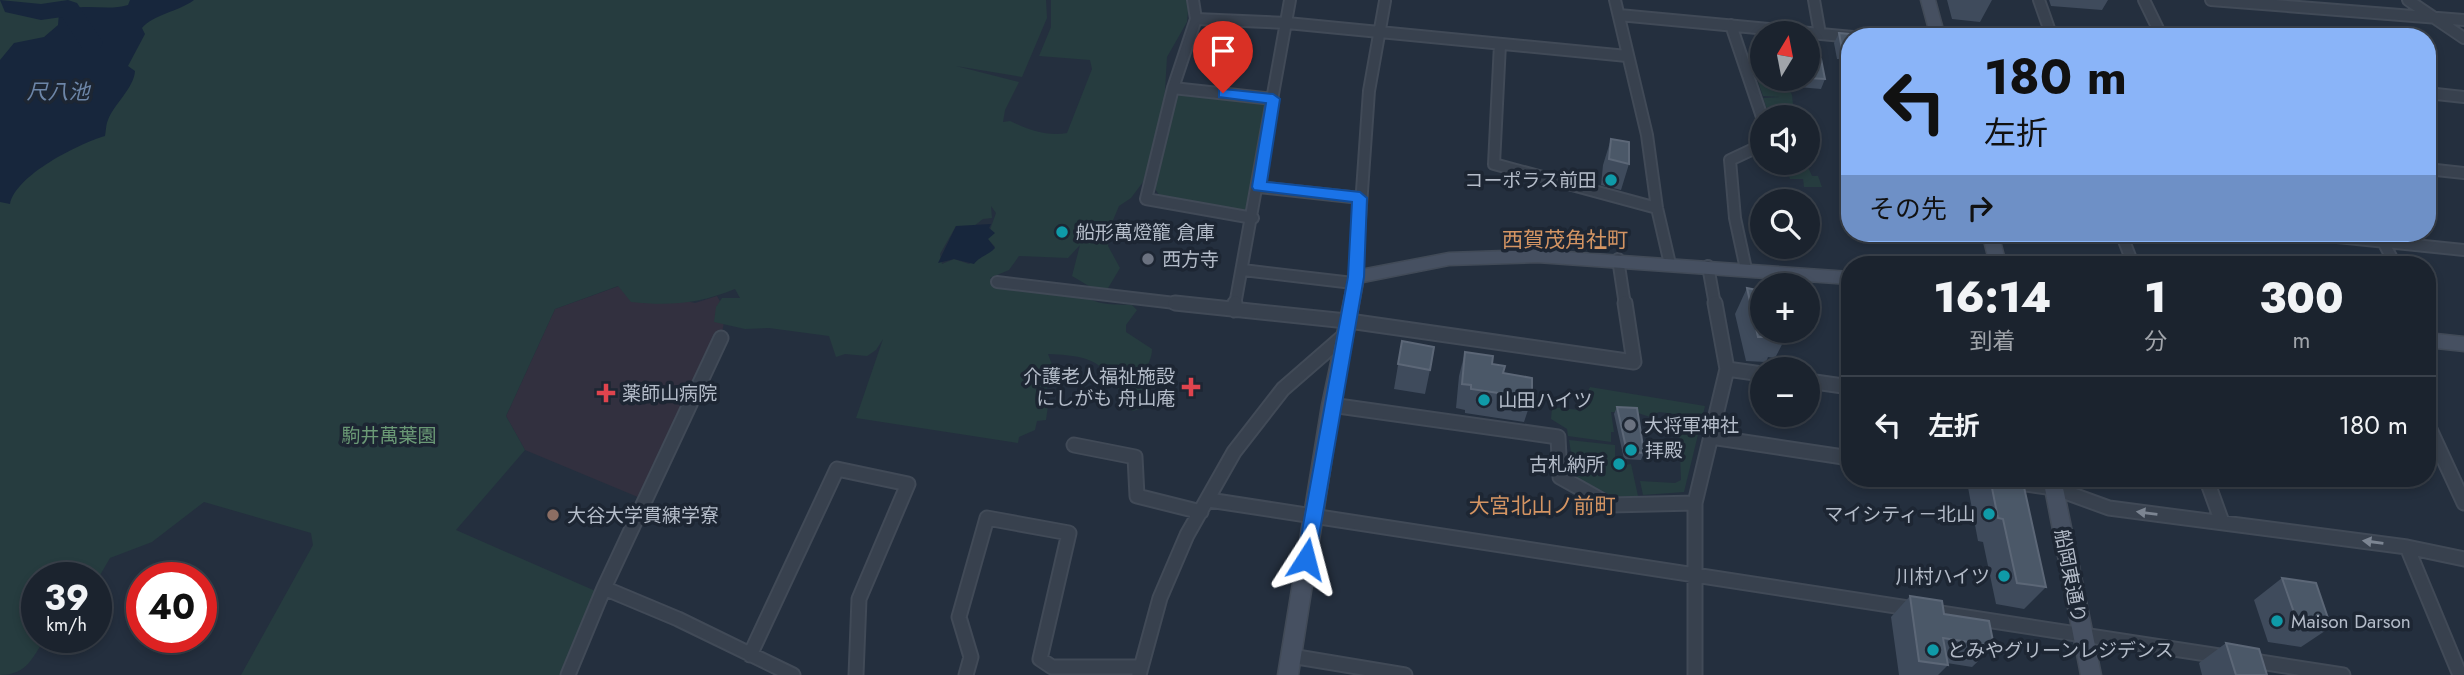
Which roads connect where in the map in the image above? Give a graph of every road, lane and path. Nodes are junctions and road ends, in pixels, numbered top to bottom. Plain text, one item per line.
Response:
1 (1194, 0) edge
2 (1290, 0) edge
3 (1615, 0) edge
4 (1814, 0) edge
5 (1928, 0) edge
6 (2039, 0) edge
7 (2144, 0) edge
8 (2211, 0) edge
9 (2408, 0) edge
10 (1385, 1) edge
11 (1619, 15) junction
12 (2434, 18) junction
13 (1196, 19) junction
14 (2464, 20) edge
15 (1818, 21) edge
16 (1286, 23) junction
17 (1731, 25) junction
18 (1750, 27) edge
19 (1936, 28) edge
20 (2049, 28) edge
21 (2158, 28) edge
22 (1379, 32) junction
23 (1820, 34) edge
24 (1841, 36) edge
25 (2464, 38) edge
26 (1500, 44) junction
27 (1627, 56) junction
28 (1173, 88) junction
29 (2436, 94) edge
30 (2464, 97) edge
31 (1273, 99) junction
32 (1758, 105) edge
33 (1750, 151) edge
34 (2436, 170) edge
35 (2464, 173) edge
36 (1259, 187) junction
37 (1360, 198) junction
38 (1657, 208) junction
39 (1253, 218) junction
40 (2413, 242) edge
41 (2464, 250) edge
42 (1618, 259) junction
43 (1670, 264) junction
44 (1708, 266) junction
45 (1746, 269) junction
46 (1243, 270) junction
47 (1841, 277) edge
48 (1354, 280) junction
49 (998, 282) dead end
50 (1234, 310) junction
51 (1345, 328) junction
52 (722, 338) dead end
53 (2436, 338) edge
54 (2464, 344) edge
55 (1727, 369) junction
56 (1750, 372) edge
57 (1820, 383) edge
58 (1841, 386) edge
59 (1331, 405) junction
60 (1711, 437) junction
61 (1074, 445) dead end
62 (2436, 448) edge
63 (1841, 457) edge
64 (2054, 487) edge
65 (2062, 487) edge
66 (2209, 487) edge
67 (1695, 503) junction
68 (2464, 503) edge
69 (1205, 506) junction
70 (1313, 516) junction
71 (2222, 522) junction
72 (2407, 547) junction
73 (2464, 559) edge
74 (1693, 575) junction
75 (604, 588) junction
76 (2083, 635) junction
77 (750, 655) junction
78 (1291, 656) junction
79 (1139, 671) edge
80 (568, 675) edge
81 (793, 675) edge
82 (856, 675) edge
83 (966, 675) edge
84 (1288, 675) edge
85 (1405, 675) edge
86 (1695, 675) edge
87 (2091, 675) edge
88 (2343, 675) edge
89 (2460, 675) edge

1 - 13 street
2 - 16 street
3 - 11 street
4 - 15 street
5 - 19 street
6 - 20 street
7 - 21 street
8 - 12 street
9 - 12 street
10 - 22 street
11 - 17 street
11 - 27 street
12 - 14 street
12 - 25 street
13 - 16 street
13 - 28 street
16 - 22 street
16 - 31 street
17 - 18 street
17 - 32 street
22 - 26 street
22 - 37 street
23 - 24 street
26 - 27 street
26 - 38 street
27 - 38 street
28 - 31 street
28 - 39 street
29 - 30 street
31 - 36 street
33 - 45 street
34 - 35 street
36 - 37 street
36 - 39 street
37 - 48 street
38 - 43 street
39 - 46 street
40 - 41 street
42 - 43 street
42 - 48 street
42 - 51 street
43 - 44 street
44 - 45 street
44 - 55 street
45 - 47 street
46 - 48 street
46 - 50 street
48 - 51 street
49 - 50 street
50 - 51 street
51 - 59 street
51 - 69 street
52 - 75 street
53 - 54 street
55 - 56 street
55 - 60 street
57 - 58 street
59 - 67 street
59 - 70 street
60 - 63 street
60 - 67 street
61 - 69 street
62 - 68 street
64 - 76 street, 船岡東通り
71 -> 65 street
66 - 71 street
67 - 74 street
69 - 70 street
69 - 79 street
70 - 74 street
70 - 78 street
72 -> 71 street
72 - 73 street
72 - 89 street
74 - 76 street
74 - 86 street
75 - 77 street
75 - 80 street
76 - 87 street, 船岡東通り
76 - 88 street
77 - 81 street
77 - 82 street
78 - 84 street
78 - 85 street
79 - 83 street

